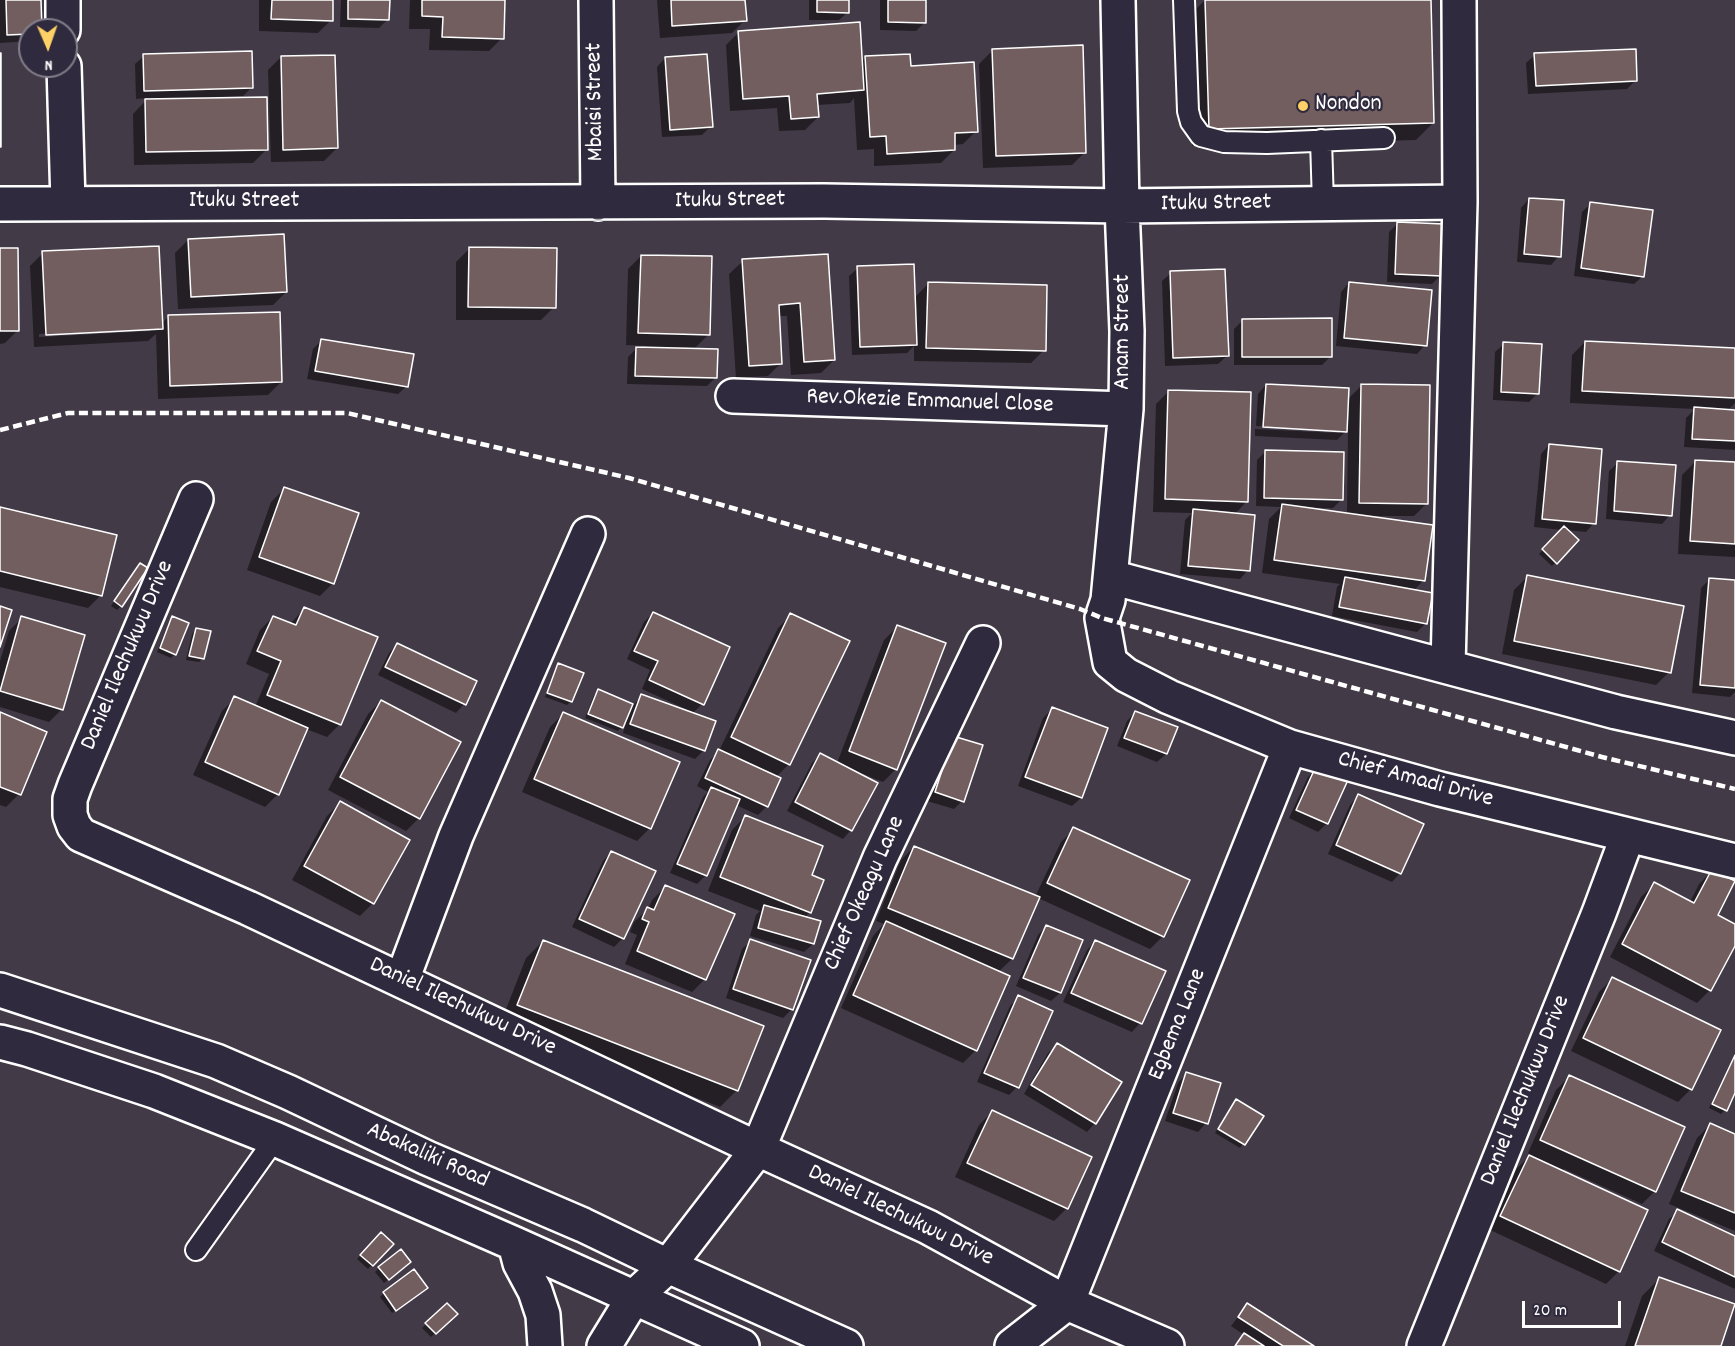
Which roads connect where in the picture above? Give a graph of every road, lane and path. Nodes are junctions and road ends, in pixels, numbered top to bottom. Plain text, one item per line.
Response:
1 (63, 0) edge
2 (596, 0) edge
3 (1118, 0) edge
4 (1184, 0) edge
5 (1459, 0) edge
6 (63, 18) edge
7 (64, 78) edge
8 (1384, 138) dead end
9 (1321, 140) junction
10 (1460, 202) junction
11 (69, 203) junction
12 (598, 203) junction
13 (0, 204) edge
14 (1323, 204) junction
15 (1122, 206) junction
16 (734, 396) dead end
17 (1126, 409) junction
18 (196, 499) dead end
19 (588, 534) dead end
20 (1111, 577) junction
21 (984, 644) dead end
22 (1110, 662) joint
23 (1448, 666) junction
24 (1735, 738) edge
25 (1290, 747) junction
26 (1628, 835) junction
27 (1735, 861) edge
28 (402, 980) junction
29 (0, 990) edge
30 (0, 1042) edge
31 (275, 1139) junction
32 (758, 1149) junction
33 (515, 1244) junction
34 (196, 1250) dead end
35 (668, 1266) junction
36 (634, 1297) junction
37 (1067, 1303) junction
38 (544, 1346) edge
39 (604, 1346) edge
40 (742, 1346) edge
41 (846, 1346) edge
42 (1012, 1346) edge
43 (1167, 1346) edge
44 (1424, 1346) edge

1 - 6 main road
2 - 12 main road, Mbaisi Street
3 - 15 main road, Anam Street
4 - 9 lane
5 - 10 main road
7 - 11 main road
8 - 9 lane
9 - 14 lane
10 - 14 main road, Ituku Street
10 - 23 main road
11 - 12 main road, Ituku Street
11 - 13 main road, Ituku Street
12 - 15 main road, Ituku Street
14 - 15 main road, Ituku Street
15 - 17 main road, Anam Street
16 - 17 main road, Rev.Okezie Emmanuel Close
17 - 20 main road, Anam Street
18 - 28 main road, Daniel Ilechukwu Drive
19 - 28 main road
20 - 22 main road, Anam Street
20 - 23 main road
21 - 32 main road, Chief Okeagu Lane
22 - 25 main road, Chief Amadi Drive
23 - 24 main road
25 - 26 main road, Chief Amadi Drive
25 - 37 main road, Egbema Lane
26 - 27 main road, Chief Amadi Drive
26 - 44 main road, Daniel Ilechukwu Drive
28 - 32 main road, Daniel Ilechukwu Drive
29 - 35 main road, Abakaliki Road
30 - 31 main road, Abakaliki Road
31 - 33 main road, Abakaliki Road
31 - 34 lane
32 - 35 main road, Chief Okeagu Lane
32 - 37 main road, Daniel Ilechukwu Drive
33 - 36 main road, Abakaliki Road
33 - 38 main road
35 - 36 main road, Chief Okeagu Lane
35 - 41 main road, Abakaliki Road
36 - 39 main road, Chief Okeagu Lane
36 - 40 main road, Abakaliki Road
37 - 42 main road
37 - 43 main road, Daniel Ilechukwu Drive

